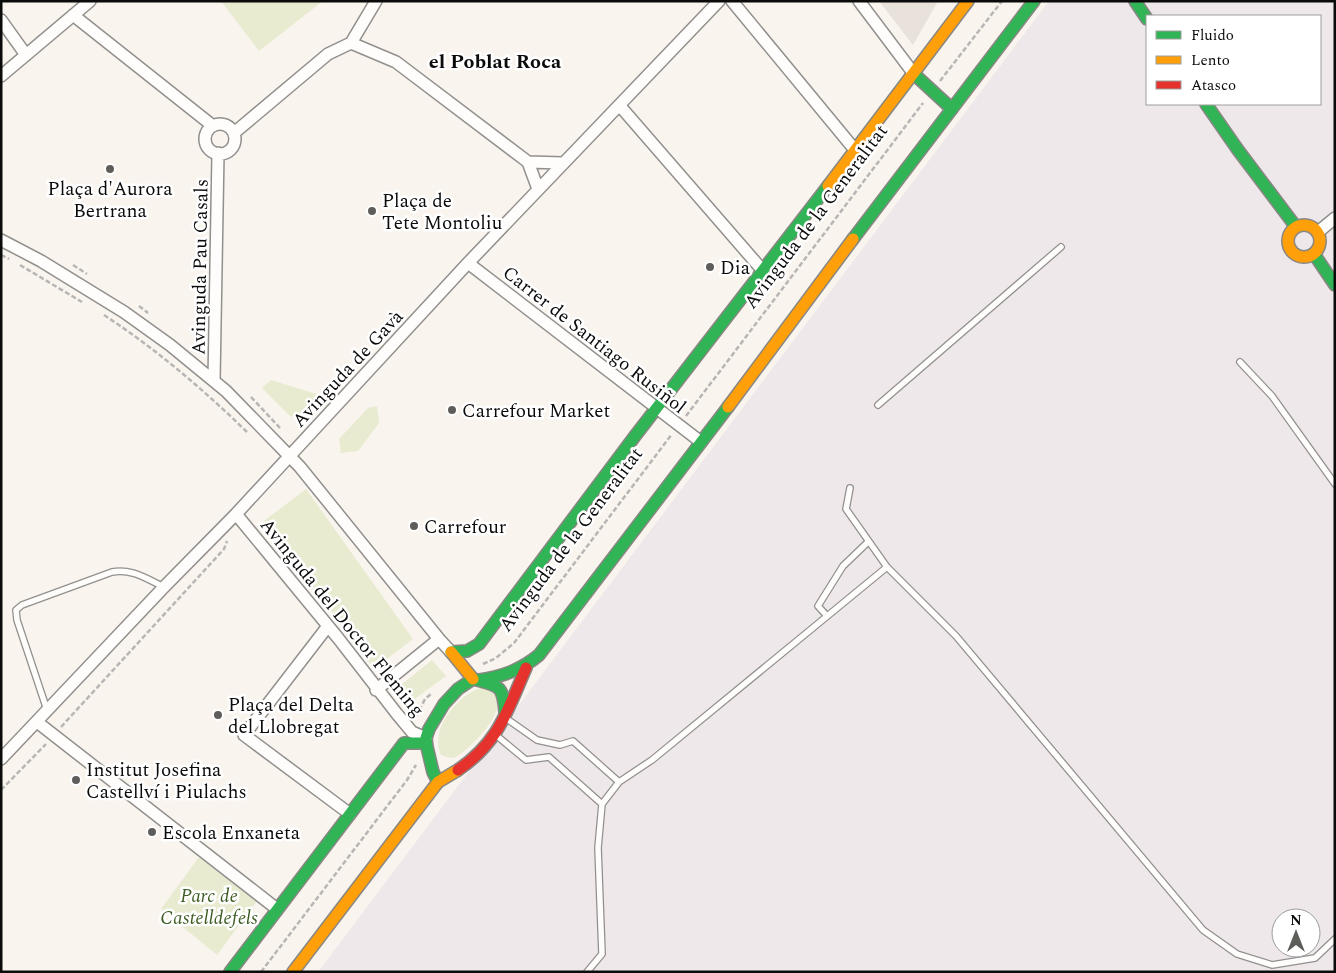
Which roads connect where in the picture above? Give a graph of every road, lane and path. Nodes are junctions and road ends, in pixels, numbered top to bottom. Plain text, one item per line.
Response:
1 (90, 1) edge
2 (376, 1) edge
3 (719, 1) edge
4 (732, 1) edge
5 (859, 1) edge
6 (968, 1) edge
7 (1002, 1) edge
8 (1034, 1) edge
9 (1135, 1) edge
10 (74, 15) junction
11 (1146, 18) edge
12 (1, 20) edge
13 (352, 43) junction
14 (26, 55) junction
15 (946, 72) dead end
16 (914, 74) junction
17 (1, 76) edge
18 (1207, 105) edge
19 (620, 106) junction
20 (919, 109) dead end
21 (952, 109) junction
22 (213, 126) junction
23 (234, 133) junction
24 (855, 150) junction
25 (218, 153) junction
26 (528, 162) junction
27 (563, 163) junction
28 (538, 189) junction
29 (1335, 218) edge
30 (1296, 227) junction
31 (1318, 232) junction
32 (1, 240) edge
33 (1061, 247) dead end
34 (1314, 254) junction
35 (1, 256) edge
36 (468, 263) junction
37 (764, 272) junction
38 (1334, 282) edge
39 (88, 305) dead end
40 (103, 315) dead end
41 (1240, 362) dead end
42 (214, 381) junction
43 (878, 405) dead end
44 (657, 408) junction
45 (678, 425) junction
46 (249, 434) dead end
47 (701, 442) junction
48 (288, 456) junction
49 (1335, 484) edge
50 (850, 488) dead end
51 (236, 514) junction
52 (227, 540) dead end
53 (868, 542) junction
54 (887, 567) junction
55 (164, 587) junction
56 (826, 616) junction
57 (328, 626) junction
58 (439, 640) junction
59 (451, 652) junction
60 (465, 668) junction
61 (526, 668) junction
62 (477, 680) junction
63 (437, 689) dead end
64 (376, 690) junction
65 (47, 710) junction
66 (504, 716) junction
67 (37, 722) junction
68 (412, 732) junction
69 (495, 734) junction
70 (54, 735) junction
71 (426, 741) junction
72 (429, 756) junction
73 (1, 759) edge
74 (417, 764) dead end
75 (465, 765) junction
76 (438, 782) junction
77 (619, 782) junction
78 (1, 790) edge
79 (602, 804) junction
80 (350, 814) junction
81 (277, 909) junction
82 (1335, 939) edge
83 (230, 972) edge
84 (261, 972) edge
85 (293, 972) edge
86 (587, 972) edge

1 - 10 street
2 - 13 street
3 - 19 street, Avinguda de Gavà
4 - 24 street
5 - 16 street
6 - 16 street
7 - 15 path
8 - 21 street
9 - 11 street
10 - 14 street
10 - 22 street
12 - 14 street
13 - 23 street
13 - 26 street
14 - 17 street
16 - 21 street
16 - 24 street
18 - 30 street
19 - 27 street, Avinguda de Gavà
19 - 37 street
20 - 45 path, Avinguda de la Generalitat
21 - 47 street
22 - 23 street
22 - 25 street
23 - 25 street
24 - 37 street
25 - 42 street, Avinguda Pau Casals
26 - 27 street
26 - 28 street
27 - 28 street, Avinguda de Gavà
28 - 36 street, Avinguda de Gavà
29 - 31 street
30 - 31 street
30 - 34 street
31 - 34 street
32 - 42 street
33 - 43 lane
34 - 38 street
35 - 39 path
36 - 44 street, Carrer de Santiago Rusiñol
36 - 48 street, Avinguda de Gavà
37 - 44 street
40 - 46 path
41 - 49 lane
42 - 48 street
44 - 45 street, Carrer de Santiago Rusiñol
44 - 59 street
45 - 47 street, Carrer de Santiago Rusiñol
45 - 60 path, Avinguda de la Generalitat
47 - 61 street
48 - 51 street, Avinguda de Gavà
48 - 58 street
50 - 53 lane
51 - 55 street, Avinguda de Gavà
51 - 57 street, Avinguda del Doctor Fleming
52 - 70 path
53 - 54 lane
53 - 56 lane
54 - 56 lane
54 - 82 lane
55 - 65 street, Avinguda de Gavà
55 - 65 lane
56 - 77 lane
57 - 64 street, Avinguda del Doctor Fleming
57 - 80 street
58 - 59 street
58 - 64 street
59 - 60 street
60 - 62 street
61 - 62 street
61 - 66 street
62 - 66 street
62 - 71 street
63 - 68 path
64 - 68 street, Avinguda del Doctor Fleming
65 - 67 street, Avinguda de Gavà
66 - 69 street
66 - 77 lane
67 - 70 street
67 - 73 street, Avinguda de Gavà
68 - 71 street, Avinguda del Doctor Fleming
69 - 75 street
69 - 79 lane
70 - 78 path
70 - 81 street
71 - 72 street
71 - 80 street
72 - 75 street
72 - 76 street
74 - 84 path
75 - 76 street
76 - 85 street
77 - 79 lane
79 - 86 lane
80 - 81 street
81 - 83 street

